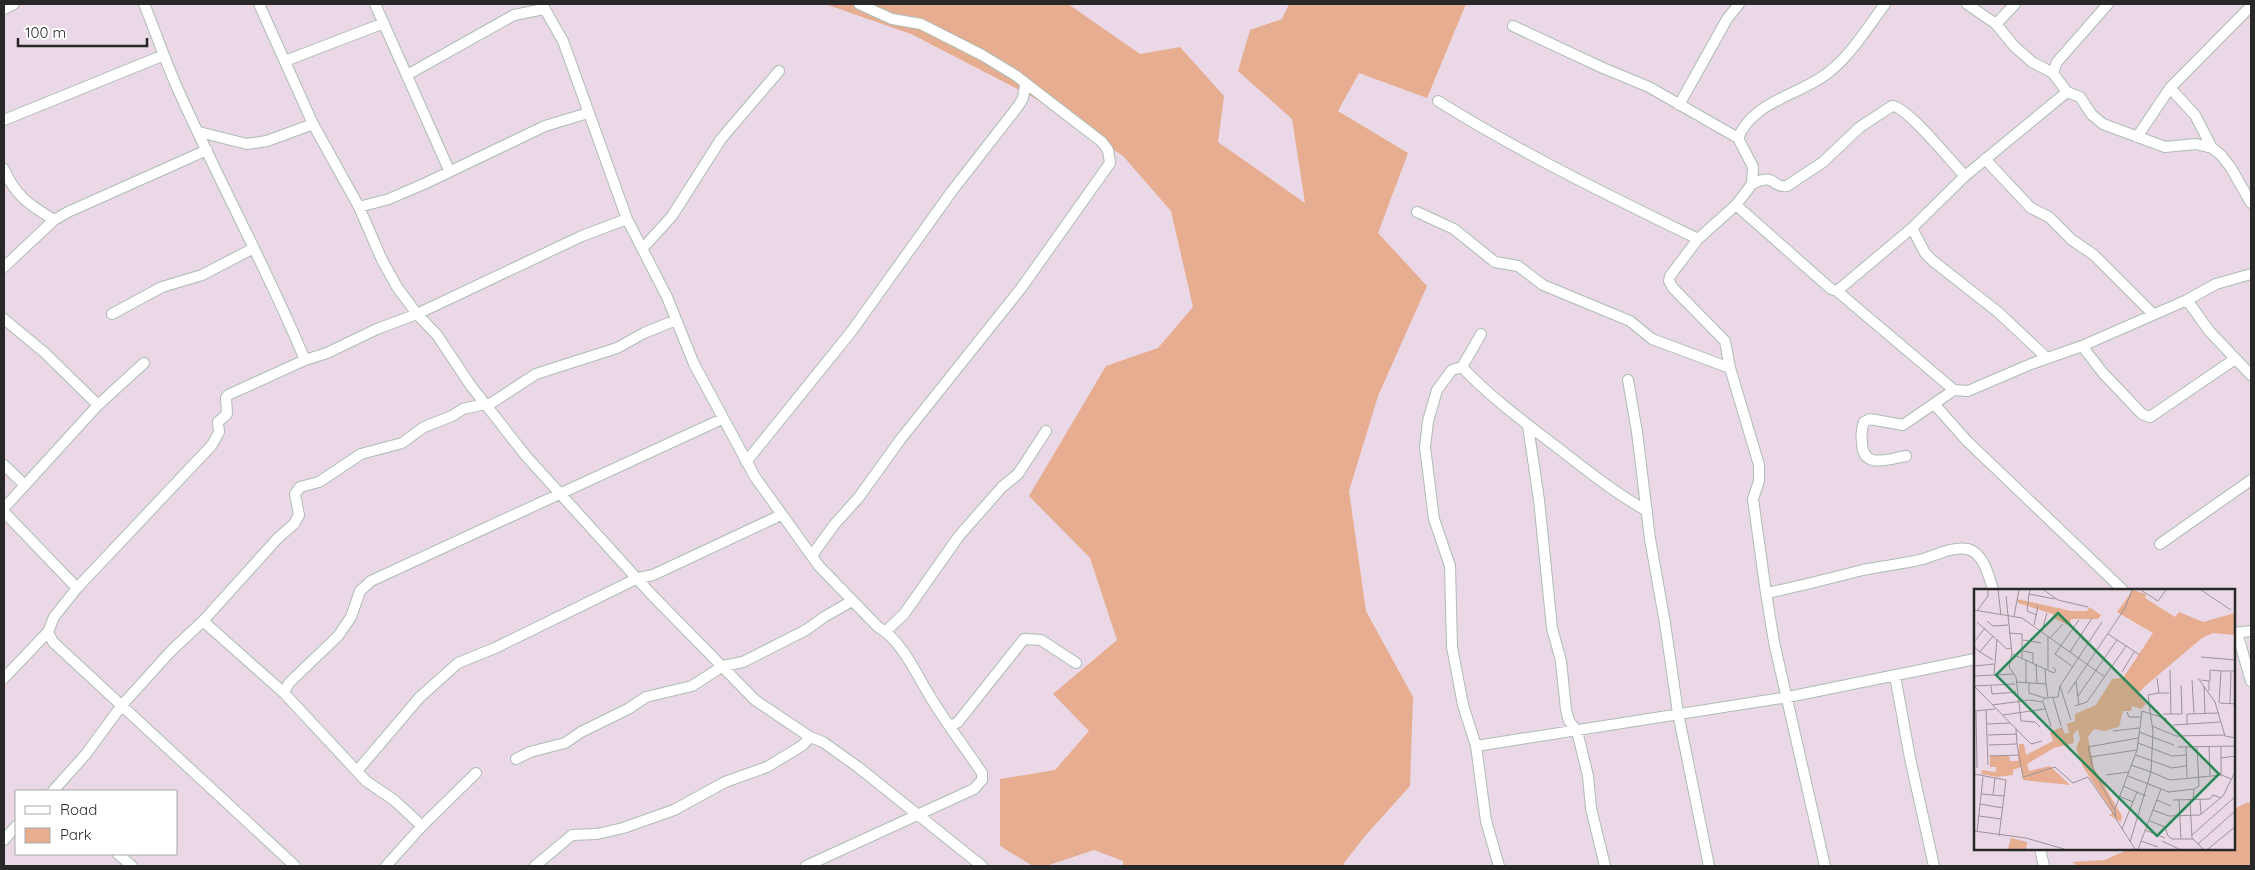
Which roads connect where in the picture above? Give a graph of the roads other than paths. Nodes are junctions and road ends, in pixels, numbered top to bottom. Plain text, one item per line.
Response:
1 (14, 4) edge
2 (144, 4) edge
3 (259, 4) edge
4 (375, 4) edge
5 (859, 4) edge
6 (1739, 4) edge
7 (1885, 4) edge
8 (1967, 4) edge
9 (2015, 4) edge
10 (2108, 4) edge
11 (2251, 6) edge
12 (543, 7) edge
13 (4, 9) edge
14 (384, 23) junction
15 (1996, 24) junction
16 (1513, 26) dead end
17 (164, 55) junction
18 (285, 61) junction
19 (2057, 62) junction
20 (2042, 68) junction
21 (778, 71) dead end
22 (2053, 73) junction
23 (407, 75) junction
24 (1025, 85) junction
25 (2170, 88) junction
26 (2066, 92) junction
27 (1438, 101) dead end
28 (1678, 105) junction
29 (588, 113) junction
30 (4, 120) edge
31 (313, 124) junction
32 (199, 132) junction
33 (2137, 137) junction
34 (1738, 138) junction
35 (2212, 148) junction
36 (207, 150) junction
37 (1986, 159) junction
38 (4, 169) edge
39 (449, 170) junction
40 (1965, 176) junction
41 (1752, 184) junction
42 (2251, 203) edge
43 (1736, 205) junction
44 (359, 207) junction
45 (1417, 212) dead end
46 (626, 219) junction
47 (54, 220) junction
48 (1912, 228) junction
49 (1698, 239) junction
50 (254, 248) junction
51 (643, 248) junction
52 (4, 267) edge
53 (2251, 274) edge
54 (1837, 291) junction
55 (2187, 300) junction
56 (112, 314) dead end
57 (417, 314) junction
58 (2152, 314) junction
59 (4, 319) edge
60 (676, 320) junction
61 (1481, 334) dead end
62 (2028, 341) junction
63 (2082, 346) junction
64 (2047, 358) junction
65 (2236, 359) junction
66 (305, 360) junction
67 (144, 364) dead end
68 (2031, 364) junction
69 (1462, 367) junction
70 (1730, 368) junction
71 (2251, 375) edge
72 (1628, 380) dead end
73 (1954, 390) junction
74 (98, 405) junction
75 (486, 405) junction
76 (1935, 405) junction
77 (722, 419) junction
78 (1528, 426) junction
79 (1046, 431) dead end
80 (1906, 456) dead end
81 (746, 462) junction
82 (4, 465) edge
83 (2251, 480) edge
84 (24, 484) junction
85 (560, 493) junction
86 (4, 510) edge
87 (1647, 512) junction
88 (781, 515) junction
89 (2160, 544) dead end
90 (812, 554) junction
91 (638, 578) junction
92 (77, 588) junction
93 (1993, 589) edge
94 (2122, 589) edge
95 (1766, 593) junction
96 (852, 601) junction
97 (203, 620) junction
98 (886, 631) junction
99 (2251, 631) edge
100 (48, 632) junction
101 (2235, 633) edge
102 (1974, 659) edge
103 (1076, 663) dead end
104 (723, 666) junction
105 (1895, 676) junction
106 (4, 678) edge
107 (2251, 681) edge
108 (287, 688) junction
109 (1788, 697) junction
110 (122, 705) junction
111 (1678, 713) junction
112 (948, 723) junction
113 (1577, 731) junction
114 (810, 736) junction
115 (1476, 746) junction
116 (516, 759) dead end
117 (357, 771) junction
118 (476, 773) dead end
119 (55, 790) edge
120 (917, 815) junction
121 (422, 826) junction
122 (15, 827) edge
123 (4, 840) edge
124 (2040, 850) edge
125 (119, 855) edge
126 (132, 866) edge
127 (295, 866) edge
128 (386, 866) edge
129 (535, 866) edge
130 (806, 866) edge
131 (982, 866) edge
132 (1499, 866) edge
133 (1605, 866) edge
134 (1709, 866) edge
135 (1825, 866) edge
136 (1934, 866) edge
137 (2044, 866) edge

1 - 13 street
2 - 17 street
3 - 18 street
4 - 14 street
5 - 24 street
6 - 28 street
7 - 34 street
8 - 15 street
9 - 15 street
10 - 19 street
11 - 25 street
12 - 23 street
12 - 29 street
14 - 18 street
14 - 23 street
15 - 20 street
16 - 28 street
17 - 30 street
17 - 32 street
18 - 31 street
19 - 20 street
19 - 22 street
20 - 22 street
21 - 51 street
22 - 26 street
23 - 39 street
24 - 81 street
24 - 90 street
25 - 33 street
25 - 35 street
26 - 33 street
26 - 37 street
27 - 49 street
28 - 34 street
29 - 39 street
29 - 46 street
31 - 32 street
31 - 44 street
32 - 36 street
33 - 35 street
34 - 41 street
35 - 42 street
36 - 47 street
36 - 50 street
37 - 40 street
37 - 58 street
38 - 47 street
39 - 44 street
40 - 41 street
40 - 48 street
41 - 43 street
43 - 49 street
43 - 54 street
44 - 57 street
45 - 70 street
46 - 51 street
46 - 57 street
47 - 52 street
48 - 54 street
48 - 62 street
49 - 70 street
50 - 56 street
50 - 66 street
51 - 60 street
53 - 55 street
54 - 73 street
55 - 58 street
55 - 65 street
57 - 66 street
57 - 75 street
58 - 63 street
59 - 74 street
60 - 75 street
60 - 77 street
61 - 69 street
62 - 64 street
62 - 68 street
63 - 64 street
63 - 65 street
64 - 68 street
65 - 71 street
66 - 92 street
67 - 74 street
68 - 73 street
69 - 78 street
69 - 115 street
70 - 95 street
72 - 87 street
73 - 76 street
74 - 84 street
75 - 85 street
75 - 97 street
76 - 80 street
76 - 94 street
77 - 81 street
77 - 85 street
78 - 87 street
78 - 113 street
79 - 98 street
81 - 88 street
82 - 84 street
83 - 89 street
84 - 86 street
85 - 91 street
85 - 108 street
86 - 92 street
87 - 111 street
88 - 90 street
88 - 91 street
90 - 96 street
91 - 104 street
91 - 117 street
92 - 100 street
93 - 95 street
95 - 109 street
96 - 98 street
96 - 104 street
97 - 108 street
97 - 110 street
98 - 112 street
99 - 101 street
100 - 106 street
100 - 110 street
101 - 107 street
102 - 105 street
103 - 112 street
104 - 114 street
104 - 116 street
105 - 109 street
105 - 136 street
108 - 117 street
109 - 111 street
109 - 135 street
110 - 119 street
110 - 127 street
111 - 113 street
111 - 134 street
112 - 120 street
113 - 115 street
113 - 133 street
114 - 120 street
114 - 129 street
115 - 132 street
117 - 121 street
118 - 121 street
120 - 130 street
120 - 131 street
121 - 128 street
122 - 123 street
124 - 137 street
125 - 126 street

